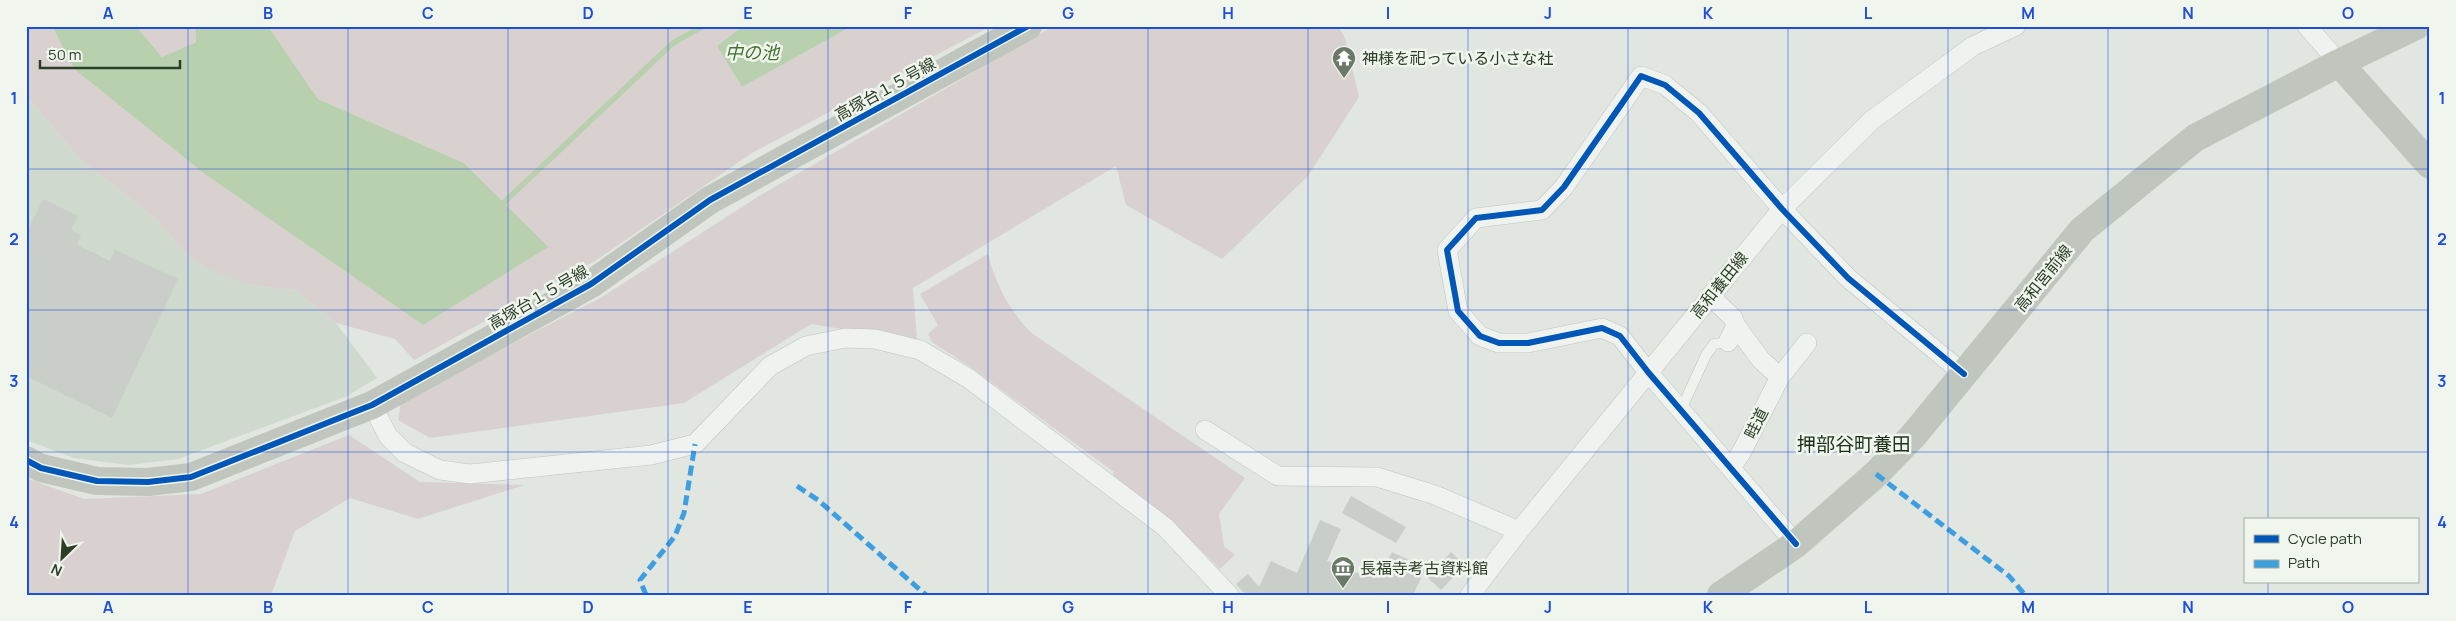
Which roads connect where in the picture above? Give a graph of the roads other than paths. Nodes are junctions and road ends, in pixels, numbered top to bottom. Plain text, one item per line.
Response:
1 (1028, 26) edge
2 (2016, 26) edge
3 (2307, 26) edge
4 (2416, 26) edge
5 (2339, 63) junction
6 (2430, 165) edge
7 (1782, 209) junction
8 (1710, 296) junction
9 (1732, 334) junction
10 (1807, 343) dead end
11 (1648, 372) junction
12 (1964, 374) junction
13 (1780, 377) junction
14 (372, 405) junction
15 (1681, 410) junction
16 (1205, 430) dead end
17 (26, 460) edge
18 (1731, 468) junction
19 (1519, 530) junction
20 (1796, 544) junction
21 (1229, 595) edge
22 (1470, 595) edge
23 (1721, 595) edge

1 - 14 street, 高塚台１５号線
2 - 7 street, 高和養田線
3 - 5 street
4 - 5 street, 高和宮前線
5 - 6 street
5 - 12 street, 高和宮前線
7 - 8 street, 高和養田線
7 - 11 street
7 - 12 street
8 - 9 street
8 - 11 street, 高和養田線
9 - 13 street
9 - 15 lane
10 - 13 street, 畦道
11 - 15 street
11 - 19 street, 高和養田線
12 - 20 street, 高和宮前線
13 - 18 street, 畦道
14 - 17 street, 高塚台１５号線
14 - 21 street
15 - 18 street
16 - 19 street
18 - 20 street
19 - 22 street, 高和養田線
20 - 23 street, 高和宮前線

